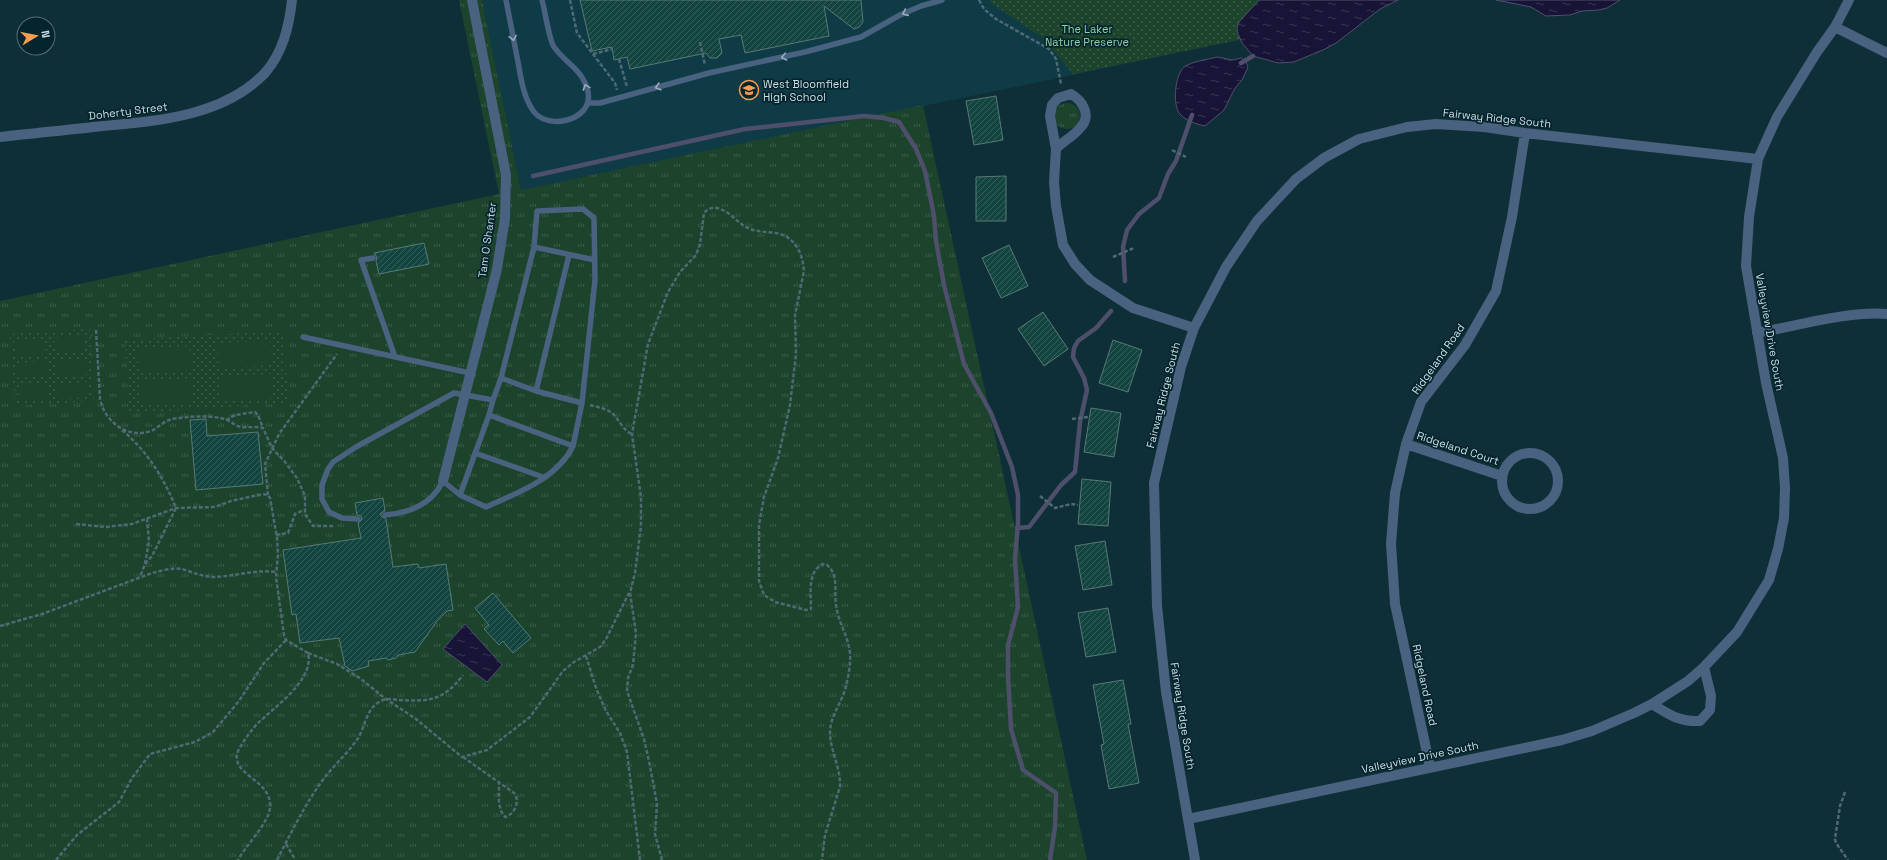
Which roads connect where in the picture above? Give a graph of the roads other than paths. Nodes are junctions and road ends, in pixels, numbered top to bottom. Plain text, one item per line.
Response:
1 (292, 0) edge
2 (472, 0) edge
3 (506, 0) edge
4 (542, 0) edge
5 (942, 0) edge
6 (1849, 0) edge
7 (1835, 27) junction
8 (1887, 53) edge
9 (588, 102) junction
10 (1525, 133) junction
11 (0, 137) edge
12 (1056, 149) junction
13 (1758, 159) junction
14 (534, 247) junction
15 (569, 255) junction
16 (373, 258) dead end
17 (595, 260) junction
18 (1887, 314) edge
19 (1194, 328) junction
20 (1757, 333) junction
21 (303, 337) dead end
22 (395, 357) junction
23 (470, 373) junction
24 (501, 378) junction
25 (536, 391) junction
26 (464, 395) junction
27 (493, 400) junction
28 (582, 403) junction
29 (489, 415) junction
30 (1406, 444) junction
31 (572, 446) junction
32 (475, 454) junction
33 (1502, 476) junction
34 (543, 477) junction
35 (443, 481) junction
36 (460, 495) junction
37 (385, 515) dead end
38 (358, 519) dead end
39 (1704, 668) junction
40 (1652, 704) junction
41 (1430, 767) junction
42 (1188, 819) junction
43 (1195, 860) edge

1 - 11 street, Doherty Street
2 - 23 street, Tam O Shanter
3 -> 9 lane
9 -> 4 lane
5 -> 9 lane
6 - 7 street, Valleyview Drive South
7 - 8 street
7 - 13 street, Valleyview Drive South
10 - 13 street, Fairway Ridge South
10 - 19 street, Fairway Ridge South
10 - 30 street, Ridgeland Road
12 - 12 street
12 - 19 street
13 - 20 street, Valleyview Drive South
14 - 15 lane
14 - 17 lane
14 - 24 lane
15 - 17 lane
15 - 25 lane
16 - 22 lane
17 - 28 lane
18 - 20 street
19 - 42 street, Fairway Ridge South
20 - 39 street, Valleyview Drive South
21 - 22 lane
22 - 23 lane
23 - 26 street, Tam O Shanter
24 - 25 lane
24 - 27 lane
25 - 28 lane
26 - 27 lane
26 - 35 street, Tam O Shanter
26 - 38 lane
27 - 29 lane
28 - 31 lane
29 - 31 lane
29 - 32 lane
30 - 33 street, Ridgeland Court
30 - 41 street, Ridgeland Road
31 - 34 lane
32 - 34 lane
32 - 36 lane
33 - 33 street, Ridgeland Court
34 - 36 lane
35 - 36 lane
35 - 37 lane
39 - 40 street, Valleyview Drive South
39 - 40 street
40 - 41 street, Valleyview Drive South
41 - 42 street, Valleyview Drive South
42 - 43 street, Fairway Ridge South

